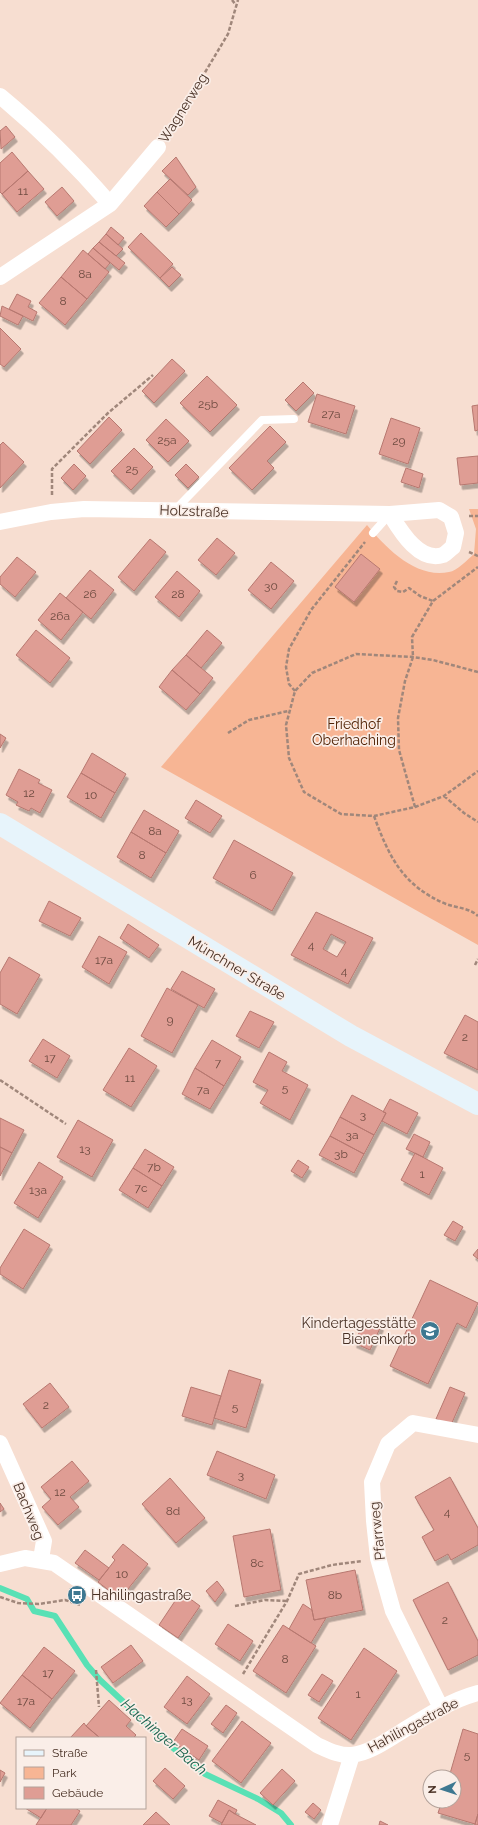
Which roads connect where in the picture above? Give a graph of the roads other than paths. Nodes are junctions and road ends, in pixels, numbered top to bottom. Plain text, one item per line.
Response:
1 (0, 96) edge
2 (158, 148) road end
3 (110, 204) junction
4 (0, 277) edge
5 (294, 420) dead end
6 (174, 511) junction
7 (390, 514) joint
8 (0, 522) edge
9 (373, 533) road end
10 (0, 824) edge
11 (478, 1104) edge
12 (478, 1435) edge
13 (0, 1443) edge
14 (41, 1559) junction
15 (0, 1564) edge
16 (478, 1693) edge
17 (441, 1708) junction
18 (352, 1755) junction
19 (330, 1825) edge

1 - 3 street
2 - 3 street, Wagnerweg
3 - 4 street, Wagnerweg
5 - 6 lane
6 - 7 street, Holzstraße
6 - 8 street, Holzstraße
7 - 9 lane
10 - 11 main road, Münchner Straße
12 - 17 street, Pfarrweg
13 - 14 street, Bachweg
14 - 15 street, Hahilingastraße
14 - 18 street, Hahilingastraße
16 - 17 street, Hahilingastraße
17 - 18 street, Hahilingastraße
18 - 19 street

